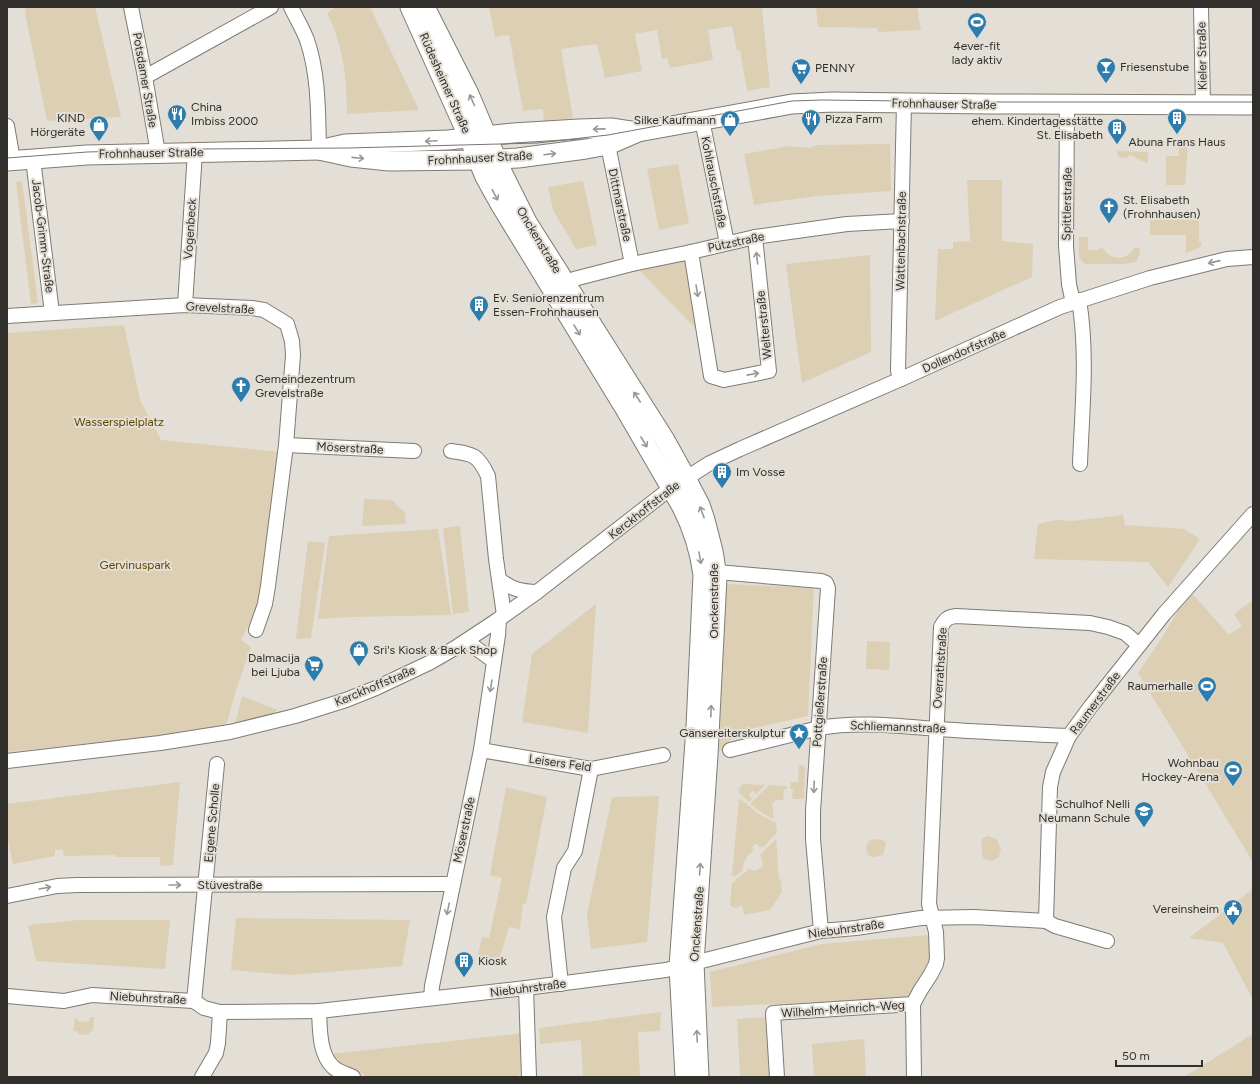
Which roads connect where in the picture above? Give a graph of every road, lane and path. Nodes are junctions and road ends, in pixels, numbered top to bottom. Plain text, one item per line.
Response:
1 (131, 7) edge
2 (271, 7) edge
3 (291, 7) edge
4 (410, 7) edge
5 (425, 7) edge
6 (1201, 7) edge
7 (145, 76) junction
8 (904, 103) junction
9 (1067, 104) junction
10 (1203, 105) junction
11 (1253, 105) edge
12 (702, 120) junction
13 (7, 126) edge
14 (638, 132) junction
15 (478, 137) junction
16 (608, 145) junction
17 (319, 150) junction
18 (196, 152) junction
19 (158, 153) junction
20 (33, 159) junction
21 (497, 159) junction
22 (10, 160) edge
23 (478, 160) junction
24 (902, 221) junction
25 (755, 237) junction
26 (727, 243) junction
27 (691, 252) junction
28 (1253, 257) edge
29 (632, 264) junction
30 (574, 279) dead end
31 (1076, 302) junction
32 (185, 305) junction
33 (52, 313) junction
34 (7, 316) edge
35 (902, 379) junction
36 (286, 445) junction
37 (414, 451) dead end
38 (451, 451) dead end
39 (1080, 464) dead end
40 (679, 483) junction
41 (1253, 514) edge
42 (716, 572) junction
43 (500, 580) junction
44 (537, 592) junction
45 (501, 617) junction
46 (256, 630) dead end
47 (466, 641) junction
48 (1139, 645) junction
49 (494, 661) junction
50 (819, 728) junction
51 (937, 729) junction
52 (1069, 736) junction
53 (481, 750) junction
54 (730, 750) dead end
55 (663, 755) dead end
56 (7, 761) edge
57 (217, 764) dead end
58 (591, 769) junction
59 (453, 884) junction
60 (206, 885) junction
61 (7, 896) edge
62 (932, 917) junction
63 (1046, 921) junction
64 (820, 931) junction
65 (1107, 941) dead end
66 (687, 965) junction
67 (561, 984) junction
68 (526, 988) junction
69 (7, 996) edge
70 (430, 998) junction
71 (194, 1001) junction
72 (913, 1004) junction
73 (318, 1011) junction
74 (220, 1012) junction
75 (202, 1077) edge
76 (353, 1077) edge
77 (529, 1077) edge
78 (685, 1077) edge
79 (699, 1077) edge
80 (777, 1077) edge
81 (914, 1077) edge

1 - 7 street, Potsdamer Straße
2 - 7 street
3 - 17 street
4 - 15 main road, Rüdesheimer Straße
15 -> 5 main road, Rüdesheimer Straße
6 - 10 street, Kieler Straße
7 - 19 street, Potsdamer Straße
8 - 9 main road, Frohnhauser Straße
8 - 12 main road, Frohnhauser Straße
8 - 24 street, Wattenbachstraße
9 - 10 main road, Frohnhauser Straße
9 - 31 street, Spittlerstraße
10 - 11 main road, Frohnhauser Straße
12 - 14 main road, Frohnhauser Straße
12 - 26 street, Kohlrauschstraße
13 - 22 street
14 -> 15 main road, Frohnhauser Straße
14 - 16 main road, Frohnhauser Straße
15 -> 17 main road, Frohnhauser Straße
15 - 21 main road, Onckenstraße
15 - 23 main road, Rüdesheimer Straße
21 -> 16 main road, Frohnhauser Straße
16 - 29 street, Dittmarstraße
17 - 18 main road, Frohnhauser Straße
17 -> 23 main road, Frohnhauser Straße
18 - 19 main road, Frohnhauser Straße
18 - 32 street, Vogenbeck
19 - 20 main road, Frohnhauser Straße
20 - 22 main road, Frohnhauser Straße
20 - 33 street, Jacob-Grimm-Straße
21 - 23 main road, Frohnhauser Straße
40 -> 21 main road, Onckenstraße
23 -> 40 main road, Onckenstraße
24 - 25 street, Pützstraße
24 - 35 street, Wattenbachstraße
25 - 26 street, Pützstraße
27 -> 25 street, Welterstraße
26 - 27 street, Pützstraße
27 - 29 street, Pützstraße
28 -> 31 street, Dollendorfstraße
29 - 30 street, Pützstraße
31 - 35 street, Dollendorfstraße
31 - 39 street, Spittlerstraße
32 - 33 street, Grevelstraße
32 - 36 street, Grevelstraße
33 - 34 street, Grevelstraße
35 - 40 street, Dollendorfstraße
36 - 37 street, Möserstraße
36 - 46 street, Grevelstraße
38 - 43 street, Möserstraße
42 -> 40 main road, Onckenstraße
40 - 44 street, Kerckhoffstraße
40 -> 66 main road, Onckenstraße
41 - 48 street, Raumerstraße
42 - 50 street, Pottgießerstraße
66 -> 42 main road, Onckenstraße
43 - 44 street
43 - 45 street, Möserstraße
44 - 45 street, Kerckhoffstraße
45 - 47 street, Kerckhoffstraße
45 - 49 street, Möserstraße
47 - 49 street
47 - 56 street, Kerckhoffstraße
48 - 51 street, Overrathstraße
48 - 52 street, Raumerstraße
49 -> 53 street, Möserstraße
50 - 51 street, Schliemannstraße
50 - 54 street, Schliemannstraße
50 -> 64 street, Pottgießerstraße
51 - 52 street, Schliemannstraße
51 - 62 street, Overrathstraße
52 - 63 street, Raumerstraße
53 - 58 street, Leisers Feld
53 - 59 street, Möserstraße
55 - 58 street, Leisers Feld
57 - 60 street, Eigene Scholle
58 - 67 street
59 - 60 street, Stüvestraße
59 -> 70 street, Möserstraße
61 -> 60 street, Stüvestraße
60 - 71 street, Eigene Scholle
62 - 63 street, Niebuhrstraße
62 - 64 street, Niebuhrstraße
62 - 72 street, Overrathstraße
63 - 65 street
64 - 66 street, Niebuhrstraße
66 - 67 street, Niebuhrstraße
66 - 78 main road, Onckenstraße
79 -> 66 main road, Onckenstraße
67 - 68 street, Niebuhrstraße
68 - 70 street, Niebuhrstraße
68 - 77 street
69 - 71 street, Niebuhrstraße
70 - 73 street, Niebuhrstraße
71 - 74 street, Niebuhrstraße
72 - 80 street, Wilhelm-Meinrich-Weg
72 - 81 street
73 - 74 street, Niebuhrstraße
73 - 76 street
74 - 75 street

